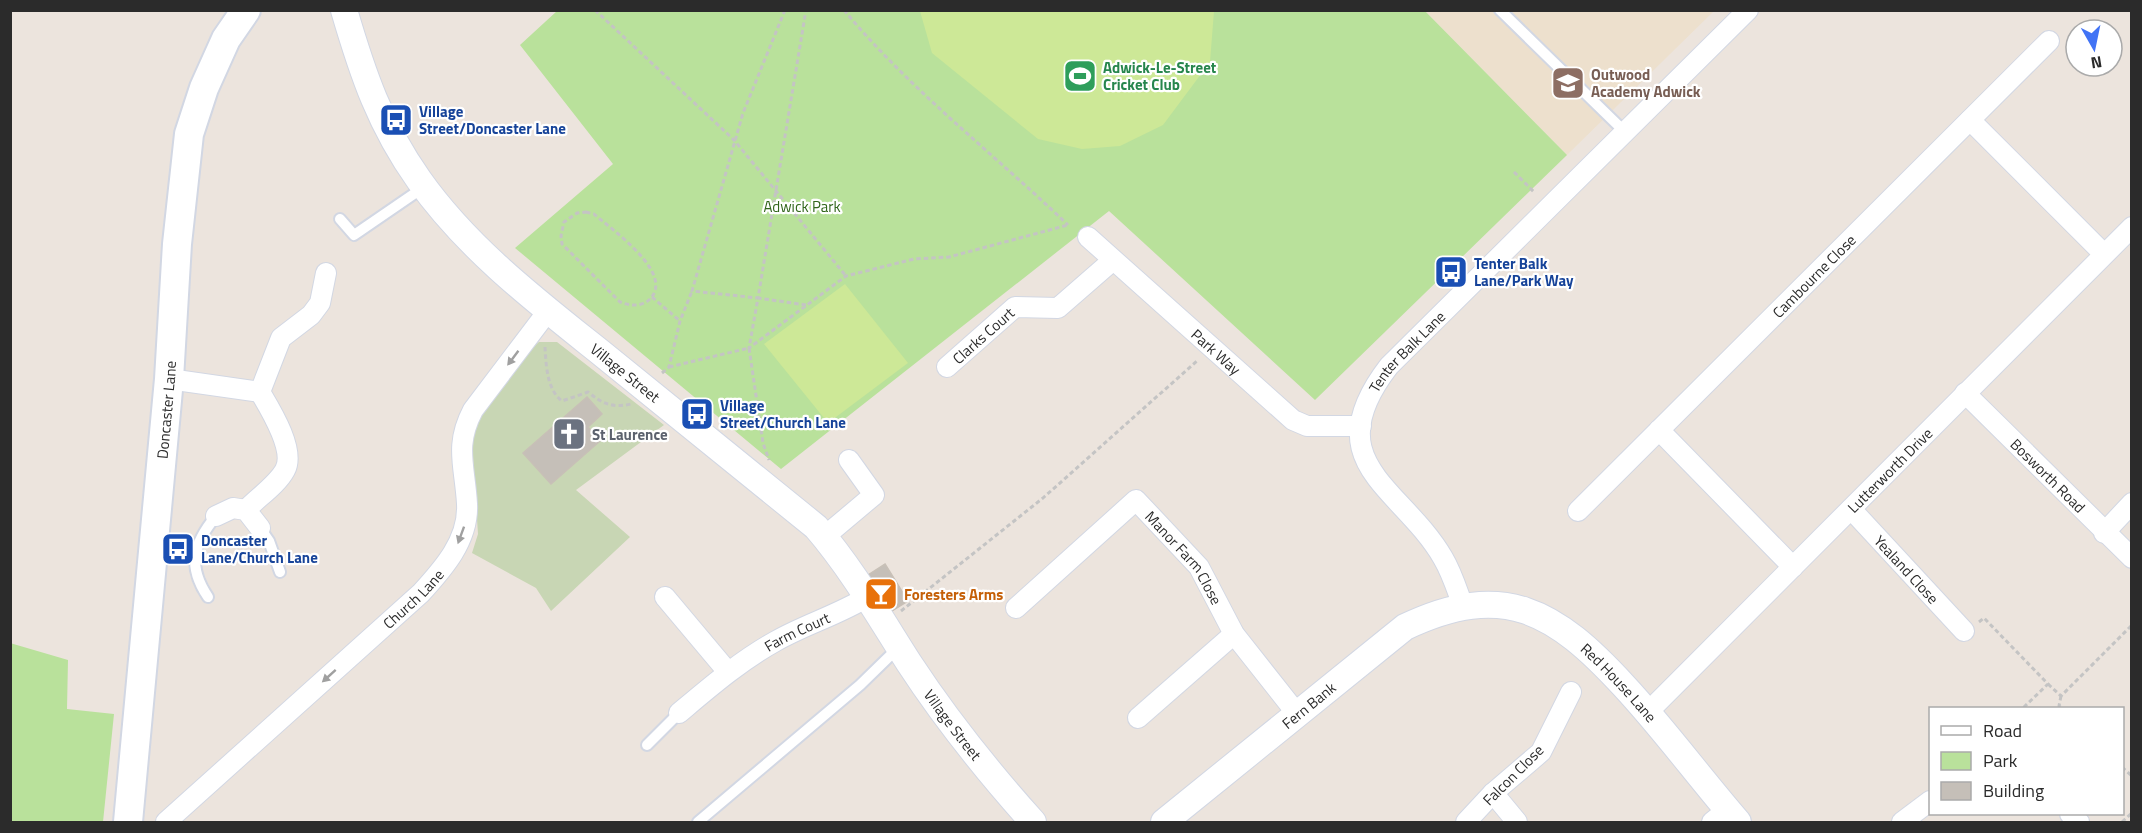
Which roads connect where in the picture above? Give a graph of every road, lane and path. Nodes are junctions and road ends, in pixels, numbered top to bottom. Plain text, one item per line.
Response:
1 (246, 10) edge
2 (344, 10) edge
3 (595, 10) edge
4 (785, 10) edge
5 (806, 10) edge
6 (844, 10) edge
7 (1500, 10) edge
8 (1748, 10) edge
9 (2049, 41) dead end
10 (1970, 120) junction
11 (1625, 132) junction
12 (735, 141) junction
13 (1514, 172) dead end
14 (424, 187) junction
15 (776, 190) junction
16 (1549, 207) junction
17 (340, 219) dead end
18 (1068, 225) junction
19 (2132, 226) edge
20 (1088, 237) joint
21 (2104, 254) junction
22 (1112, 261) junction
23 (326, 273) dead end
24 (846, 276) junction
25 (692, 291) junction
26 (652, 297) junction
27 (758, 298) junction
28 (806, 305) junction
29 (548, 311) junction
30 (680, 321) junction
31 (748, 348) junction
32 (1211, 349) junction
33 (669, 367) junction
34 (947, 367) dead end
35 (169, 379) junction
36 (648, 391) junction
37 (260, 392) junction
38 (1965, 393) junction
39 (1361, 426) junction
40 (1659, 430) junction
41 (849, 460) dead end
42 (766, 486) junction
43 (2132, 503) edge
44 (1851, 509) junction
45 (246, 510) junction
46 (1578, 511) dead end
47 (216, 516) joint
48 (260, 528) joint
49 (2104, 533) junction
50 (824, 537) junction
51 (2132, 558) edge
52 (1793, 567) junction
53 (280, 572) dead end
54 (869, 596) junction
55 (208, 597) dead end
56 (665, 597) dead end
57 (1463, 606) junction
58 (1016, 608) dead end
59 (885, 623) junction
60 (2132, 625) edge
61 (1964, 631) joint
62 (1234, 634) junction
63 (900, 646) junction
64 (728, 672) junction
65 (2048, 684) junction
66 (1571, 692) dead end
67 (2061, 696) junction
68 (2024, 707) edge
69 (2060, 707) edge
70 (1648, 712) junction
71 (679, 713) joint
72 (1298, 715) junction
73 (1138, 718) dead end
74 (647, 745) dead end
75 (1493, 793) junction
76 (1929, 802) edge
77 (2132, 813) edge
78 (1726, 818) edge
79 (128, 822) edge
80 (166, 822) edge
81 (698, 822) edge
82 (1033, 822) edge
83 (1164, 822) edge
84 (1466, 822) edge
85 (1517, 822) edge
86 (1902, 822) edge
87 (2122, 822) edge

1 - 35 main road, Doncaster Lane
2 - 14 street, Village Street
3 - 12 path
4 - 12 path
5 - 15 path
6 - 18 path
7 - 11 lane
8 - 11 street, Tenter Balk Lane
9 - 10 street, Cambourne Close
10 - 21 street
10 - 40 street, Cambourne Close
11 - 16 street, Tenter Balk Lane
12 - 15 path
12 - 25 path
13 - 16 path
14 - 17 lane
14 - 29 street, Village Street
15 - 24 path
15 - 27 path
16 - 39 street, Tenter Balk Lane
18 - 20 path
18 - 24 path
19 - 21 street, Lutterworth Drive
20 - 22 street, Park Way
21 - 38 street, Lutterworth Drive
22 - 32 street, Park Way
22 - 34 street, Clarks Court
23 - 37 street
24 - 28 path
25 - 27 path
25 - 30 path
26 - 26 path
26 - 30 path
27 - 28 path
27 - 31 path
28 - 31 path
29 - 36 street, Village Street
29 - 36 path
29 -> 80 street, Church Lane
30 - 33 path
31 - 33 path
31 - 42 path
32 - 39 street, Park Way
32 - 59 path
33 - 36 path
35 - 37 street
35 - 79 main road, Doncaster Lane
36 - 42 street, Village Street
37 - 45 street
38 - 44 street, Lutterworth Drive
38 - 49 street, Bosworth Road
39 - 57 street, Tenter Balk Lane
40 - 46 street, Cambourne Close
40 - 52 street
41 - 50 street
42 - 50 street, Village Street
43 - 49 street
44 - 52 street, Lutterworth Drive
44 - 61 street, Yealand Close
45 - 47 street
45 - 48 street
47 - 55 lane
48 - 53 lane
49 - 51 street, Bosworth Road
50 - 54 street, Village Street
52 - 70 street, Lutterworth Drive
54 - 59 street, Village Street
54 - 64 street, Farm Court
56 - 64 street
57 - 70 street, Red House Lane
57 - 72 street, Fern Bank
58 - 62 street, Manor Farm Close
59 - 63 street, Village Street
60 - 67 path
61 - 65 path
62 - 72 street, Manor Farm Close
62 - 73 street
63 - 81 lane
63 - 82 street, Village Street
64 - 71 street, Farm Court
65 - 67 path
65 - 68 path
66 - 75 street, Falcon Close
67 - 69 path
70 - 78 street, Red House Lane
71 - 74 lane
72 - 83 street, Fern Bank
75 - 84 street, Falcon Close
75 - 85 street
76 - 86 street
77 - 87 path

